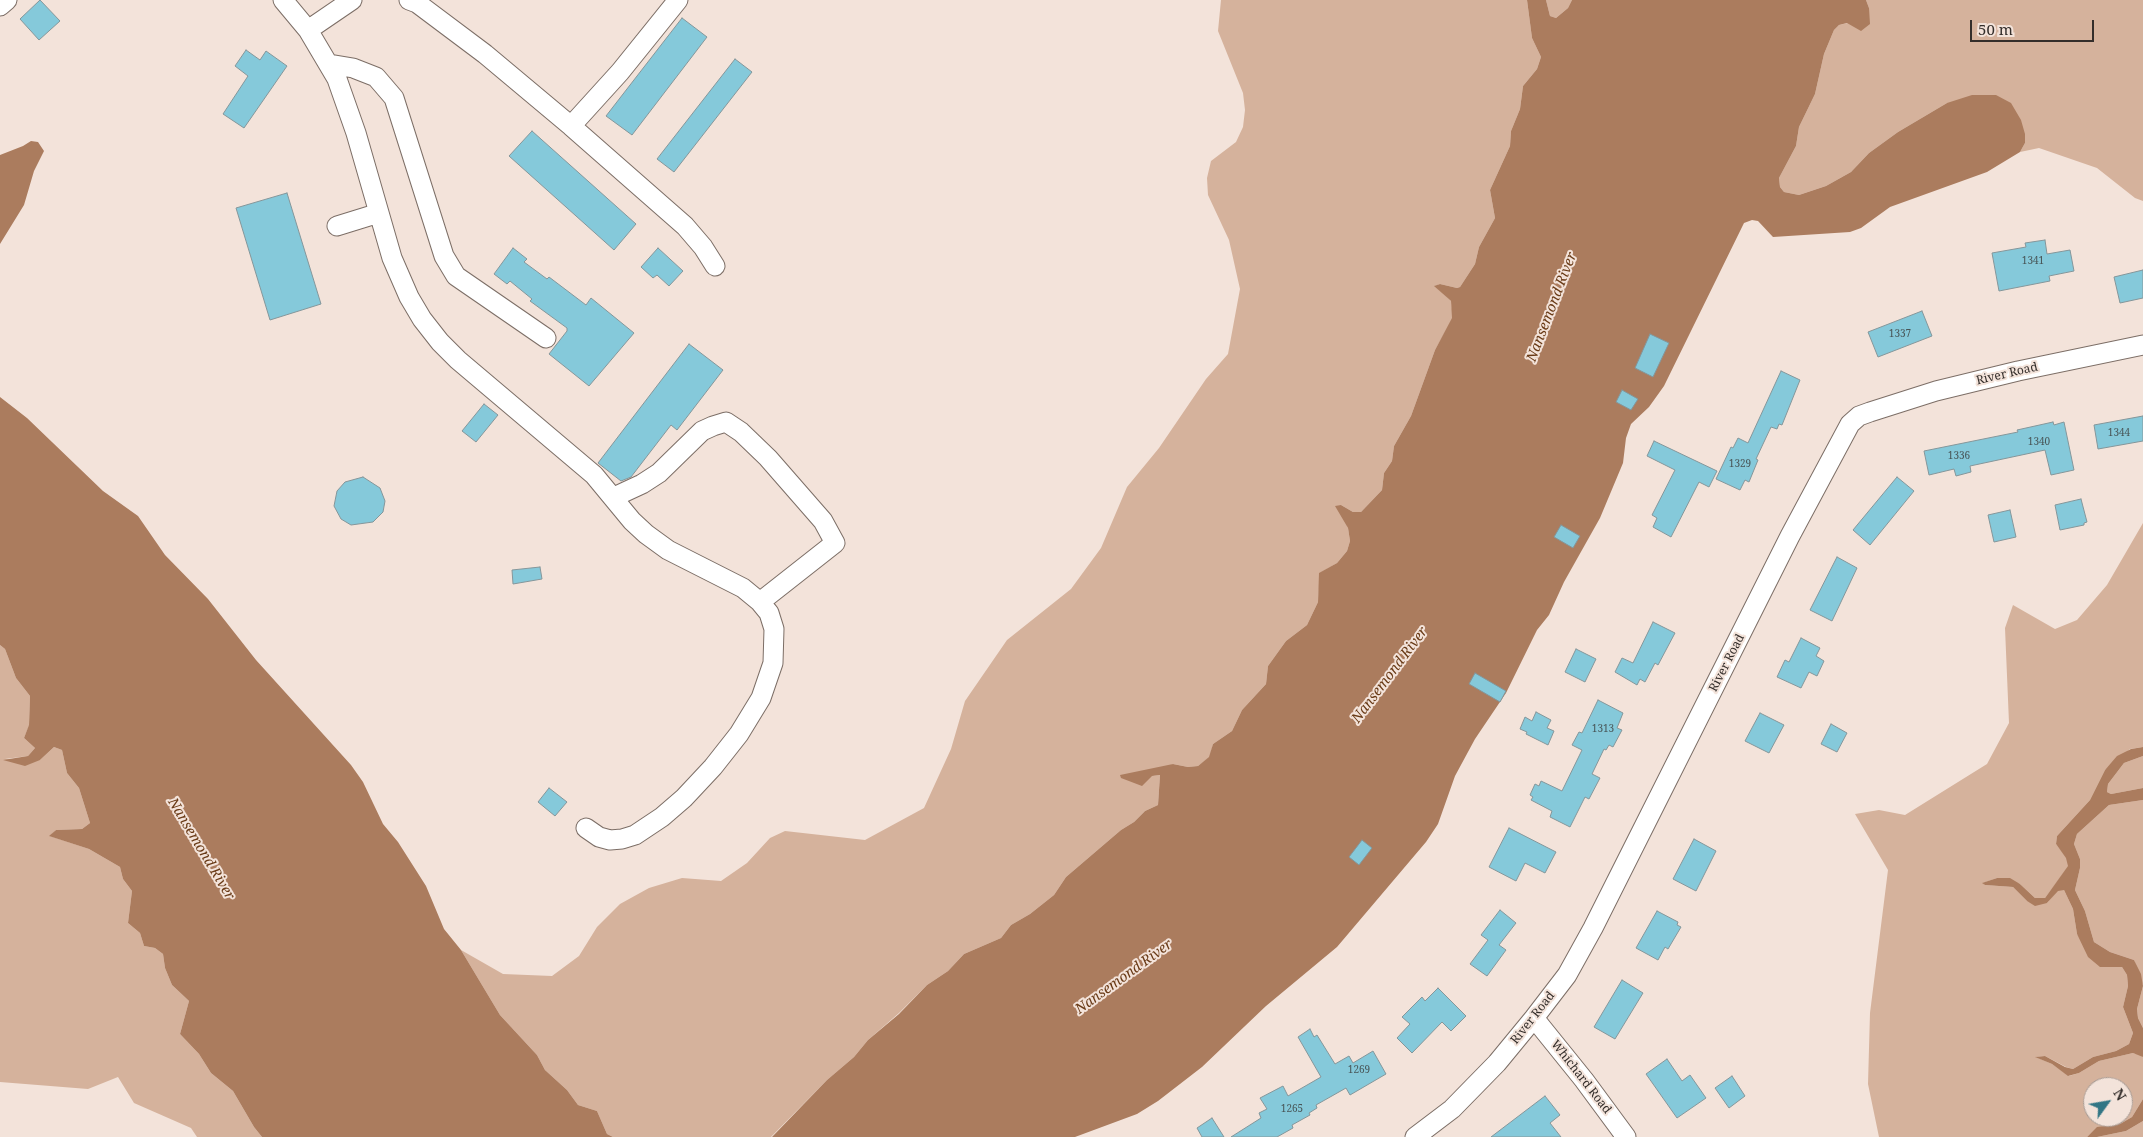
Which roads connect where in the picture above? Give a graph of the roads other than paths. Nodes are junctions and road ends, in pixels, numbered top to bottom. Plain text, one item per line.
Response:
1 (8, 0) edge
2 (284, 0) edge
3 (352, 0) edge
4 (678, 0) edge
5 (420, 1) edge
6 (0, 6) edge
7 (308, 30) junction
8 (329, 64) junction
9 (571, 126) junction
10 (379, 213) junction
11 (337, 226) dead end
12 (715, 266) dead end
13 (546, 338) dead end
14 (2143, 345) edge
15 (614, 497) junction
16 (760, 602) junction
17 (586, 828) dead end
18 (1534, 1018) junction
19 (1415, 1137) edge
20 (1626, 1137) edge

1 - 6 street
2 - 7 street
3 - 7 street
4 - 9 street
5 - 9 street
7 - 8 street
8 - 10 street
8 - 13 street
9 - 12 street
10 - 11 street
10 - 15 street
14 - 18 street, River Road
15 - 16 street
15 - 16 street
16 - 17 street
18 - 19 street, River Road
18 - 20 street, Whichard Road

